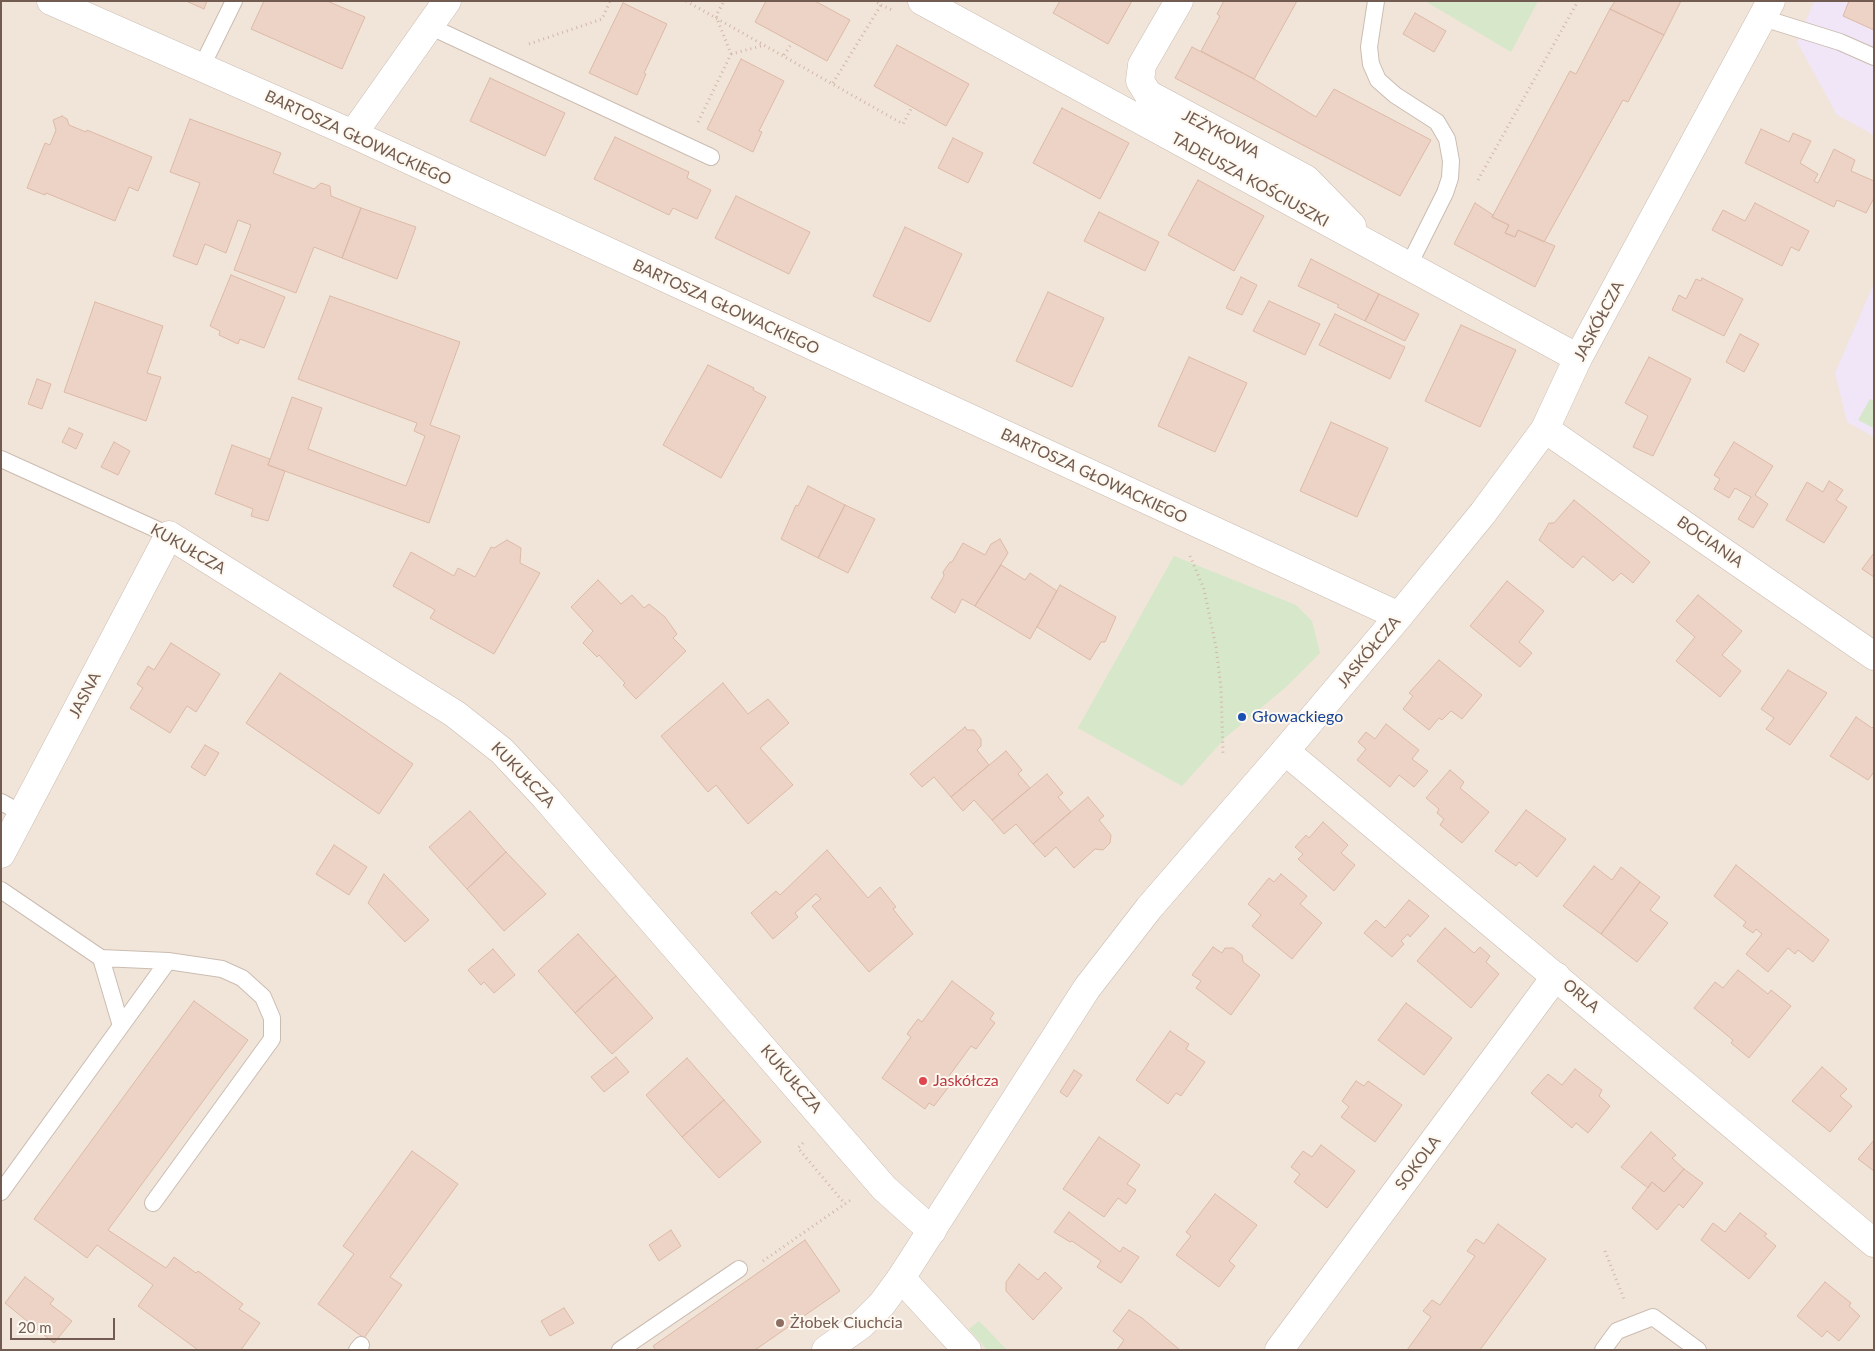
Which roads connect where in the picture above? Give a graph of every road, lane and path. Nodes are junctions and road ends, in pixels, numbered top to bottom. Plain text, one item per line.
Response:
1 (51, 1) edge
2 (234, 1) edge
3 (447, 1) edge
4 (610, 1) edge
5 (686, 1) edge
6 (724, 1) edge
7 (875, 1) edge
8 (922, 1) edge
9 (1179, 1) edge
10 (1376, 1) edge
11 (1578, 1) edge
12 (1767, 10) edge
13 (716, 16) junction
14 (429, 26) junction
15 (792, 42) dead end
16 (766, 45) junction
17 (731, 54) junction
18 (784, 55) junction
19 (493, 56) junction
20 (1874, 57) edge
21 (202, 66) junction
22 (833, 83) junction
23 (912, 107) dead end
24 (353, 134) junction
25 (686, 146) junction
26 (711, 157) dead end
27 (1473, 189) dead end
28 (1370, 245) junction
29 (1409, 265) junction
30 (1578, 358) junction
31 (1545, 429) junction
32 (1, 459) edge
33 (169, 535) junction
34 (1189, 553) dead end
35 (1399, 616) junction
36 (1874, 656) edge
37 (1286, 751) junction
38 (1223, 754) dead end
39 (11, 808) edge
40 (1, 854) edge
41 (1, 890) edge
42 (101, 958) junction
43 (168, 961) junction
44 (1556, 976) junction
45 (121, 1026) junction
46 (1, 1192) edge
47 (153, 1203) dead end
48 (827, 1215) dead end
49 (932, 1231) junction
50 (1874, 1243) edge
51 (1605, 1251) dead end
52 (739, 1268) joint
53 (901, 1278) junction
54 (1624, 1300) dead end
55 (620, 1350) edge
56 (826, 1350) edge
57 (968, 1350) edge
58 (1279, 1350) edge
59 (1603, 1350) edge
60 (1698, 1350) edge

1 - 21 street, BARTOSZA GŁOWACKIEGO
2 - 21 lane
3 - 14 street
4 - 19 path
5 - 13 path
6 - 13 path
7 - 22 path
8 - 28 street, TADEUSZA KOŚCIUSZKI
9 - 28 street, JEŻYKOWA
10 - 29 lane
11 - 27 path
12 - 20 lane
12 - 30 street, JASKÓŁCZA
13 - 16 path
13 - 17 path
14 - 19 lane
14 - 24 street
15 - 18 path
16 - 17 path
16 - 18 path
17 - 25 path
18 - 22 path
19 - 25 lane
21 - 24 street, BARTOSZA GŁOWACKIEGO
22 - 23 path
24 - 35 street, BARTOSZA GŁOWACKIEGO
25 - 26 lane
28 - 29 street, TADEUSZA KOŚCIUSZKI
29 - 30 street, TADEUSZA KOŚCIUSZKI
30 - 31 street, JASKÓŁCZA
31 - 35 street, JASKÓŁCZA
31 - 36 street, BOCIANIA
32 - 33 lane, KUKUŁCZA
33 - 39 street, JASNA
33 - 49 street, KUKUŁCZA
34 - 38 path
35 - 37 street, JASKÓŁCZA
37 - 44 street, ORLA
37 - 49 street, JASKÓŁCZA
39 - 40 street, JASNA
41 - 42 lane
42 - 43 lane
42 - 45 lane
43 - 45 lane
43 - 47 lane
44 - 50 street, ORLA
44 - 58 street, SOKOLA
45 - 46 lane
48 - 52 path
49 - 53 street, JASKÓŁCZA
51 - 54 path
52 - 55 lane
53 - 56 street, JASKÓŁCZA
53 - 57 street
59 - 60 lane

